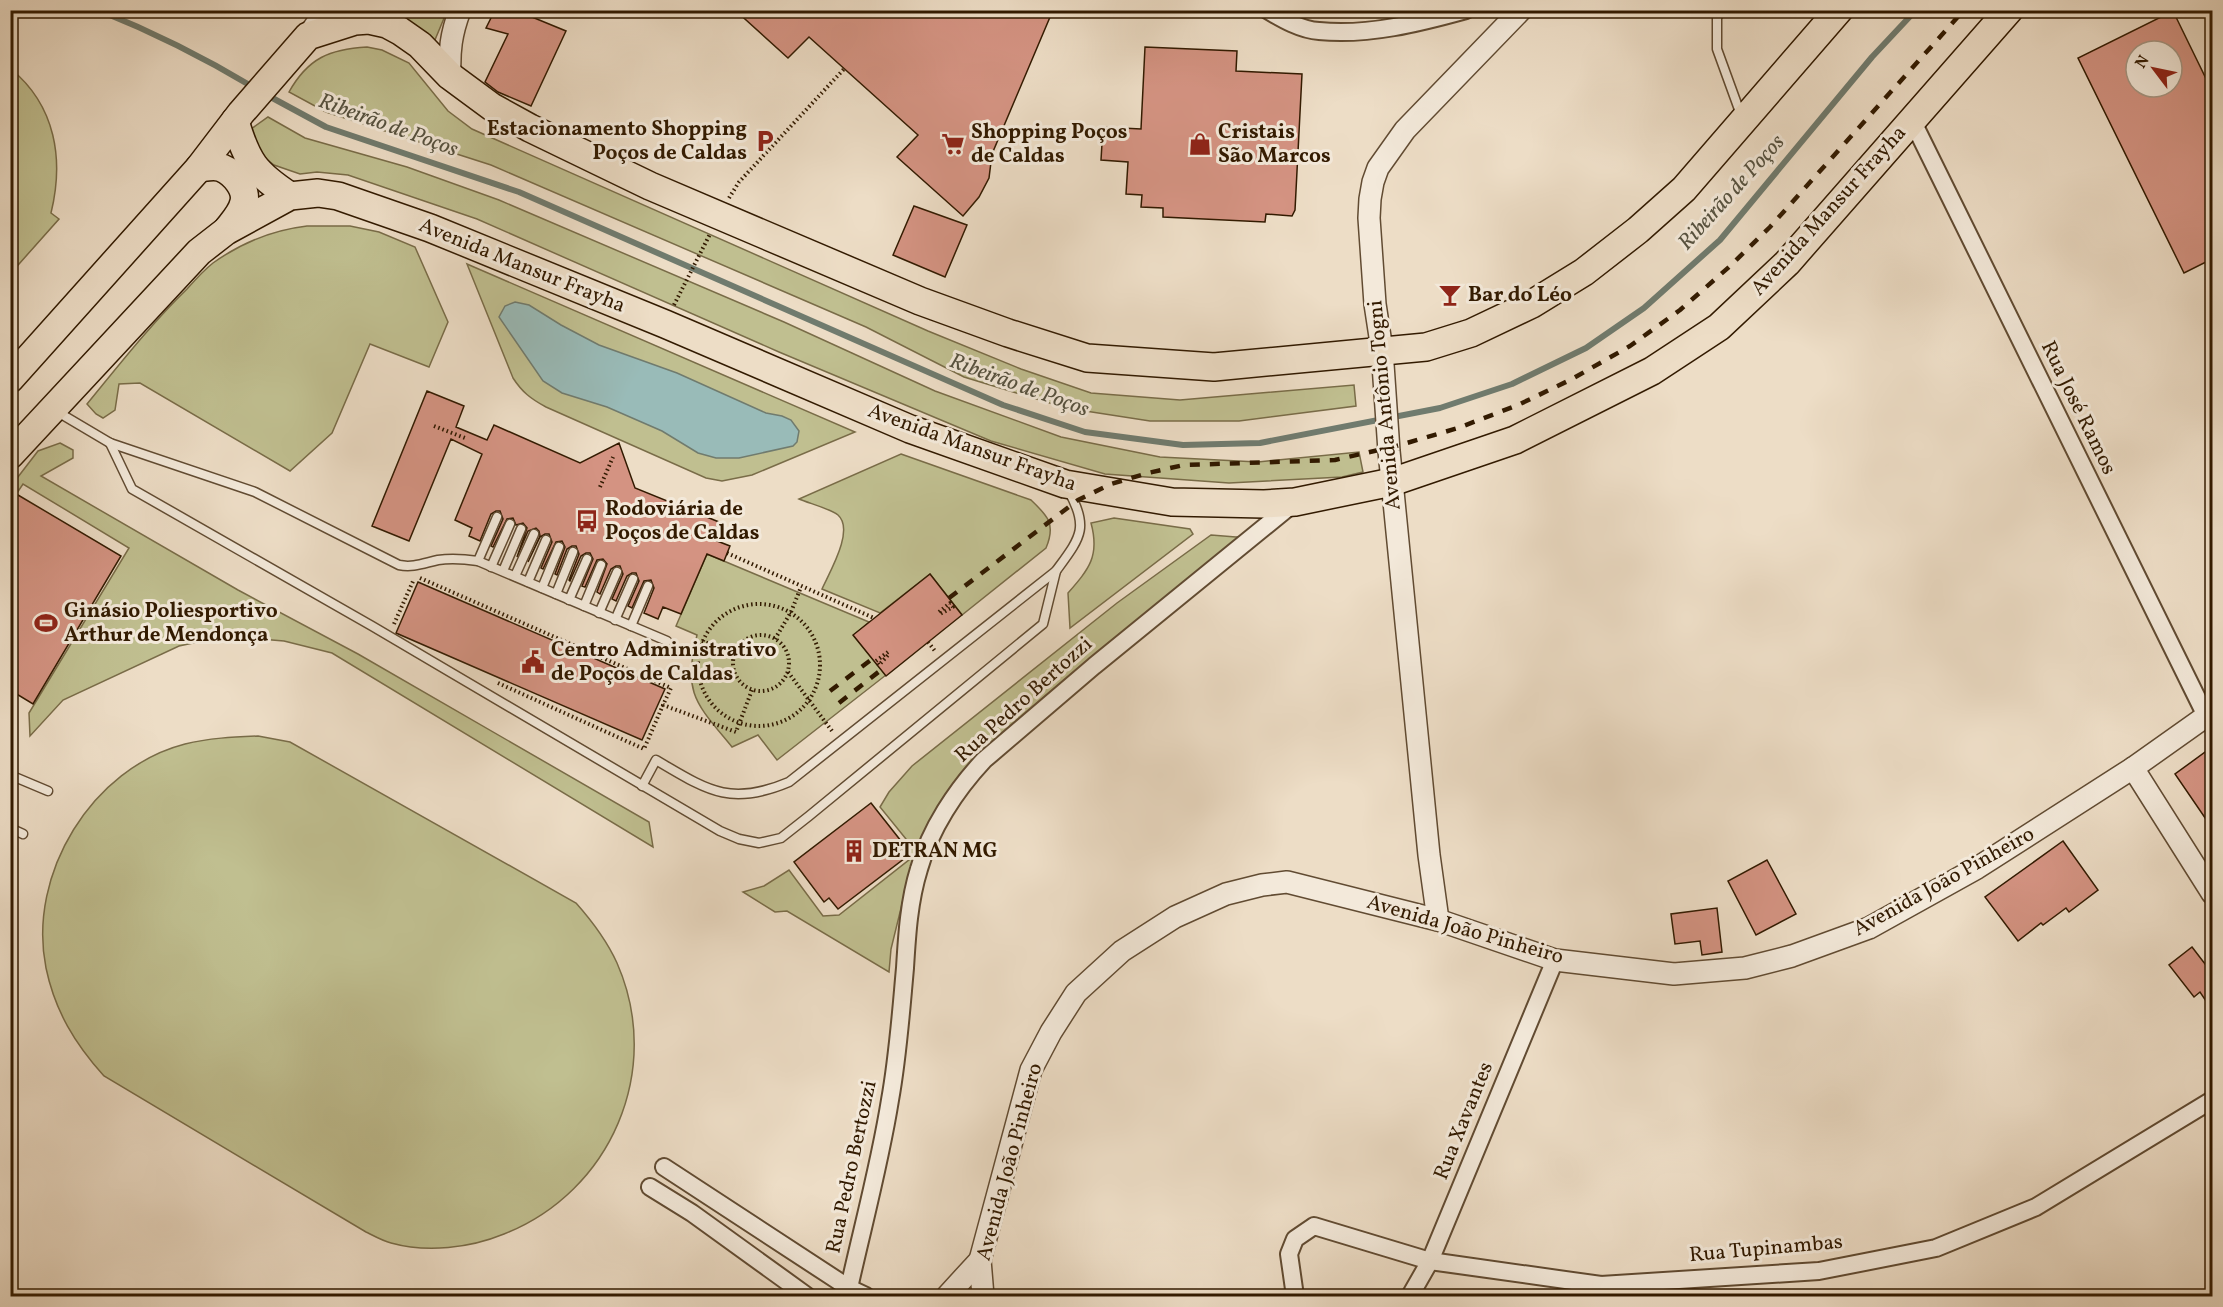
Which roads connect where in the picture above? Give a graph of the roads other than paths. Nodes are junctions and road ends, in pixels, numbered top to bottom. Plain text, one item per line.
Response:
1 (326, 10) edge
2 (460, 10) edge
3 (1267, 10) edge
4 (1466, 10) edge
5 (1521, 10) edge
6 (1723, 10) edge
7 (1839, 10) edge
8 (2009, 10) edge
9 (308, 36) junction
10 (450, 76) junction
11 (238, 117) junction
12 (1912, 120) junction
13 (1743, 122) junction
14 (199, 168) junction
15 (290, 196) junction
16 (226, 231) junction
17 (1382, 350) junction
18 (10, 379) edge
19 (53, 410) junction
20 (110, 442) junction
21 (10, 454) edge
22 (1392, 483) junction
23 (1065, 484) junction
24 (1295, 502) junction
25 (496, 517) dead end
26 (510, 524) dead end
27 (521, 529) dead end
28 (534, 534) dead end
29 (546, 540) dead end
30 (560, 547) dead end
31 (573, 552) dead end
32 (587, 558) dead end
33 (478, 561) junction
34 (601, 566) dead end
35 (491, 567) junction
36 (503, 571) junction
37 (1056, 571) junction
38 (617, 572) dead end
39 (515, 576) junction
40 (633, 579) dead end
41 (528, 582) junction
42 (648, 586) dead end
43 (542, 588) junction
44 (556, 594) junction
45 (569, 600) junction
46 (584, 606) junction
47 (599, 613) junction
48 (615, 620) junction
49 (631, 626) junction
50 (667, 641) dead end
51 (2209, 714) edge
52 (2133, 768) junction
53 (10, 775) edge
54 (642, 786) junction
55 (48, 791) dead end
56 (10, 828) edge
57 (23, 834) dead end
58 (1429, 855) junction
59 (2212, 893) edge
60 (1416, 913) junction
61 (1438, 920) junction
62 (1555, 960) junction
63 (2212, 1100) edge
64 (664, 1167) dead end
65 (650, 1187) dead end
66 (980, 1260) junction
67 (1430, 1261) junction
68 (849, 1288) junction
69 (807, 1296) edge
70 (866, 1296) edge
71 (947, 1296) edge
72 (983, 1296) edge
73 (1295, 1296) edge
74 (1410, 1296) edge

1 - 9 street
2 - 10 street
3 - 4 street
5 - 17 street, Avenida Antônio Togni
6 - 13 lane
7 - 13 main road
8 - 12 main road, Avenida Mansur Frayha
9 - 10 main road
9 - 11 main road
10 - 17 main road
11 - 14 main road
11 - 15 main road
12 - 22 main road, Avenida Mansur Frayha
12 - 51 street, Rua José Ramos
13 - 17 main road
14 - 16 main road
14 - 18 main road
15 - 16 main road, Avenida Mansur Frayha
15 - 23 main road, Avenida Mansur Frayha
16 - 19 main road, Avenida Mansur Frayha
17 - 22 street, Avenida Antônio Togni
19 - 20 lane
19 - 21 main road, Avenida Mansur Frayha
20 - 33 lane
20 - 54 lane
22 - 24 main road, Avenida Mansur Frayha
22 - 58 street, Avenida Antônio Togni
23 - 24 main road, Avenida Mansur Frayha
23 - 37 lane
24 - 68 street, Rua Pedro Bertozzi
25 - 33 lane
26 - 35 lane
27 - 36 lane
28 - 39 lane
29 - 41 lane
30 - 43 lane
31 - 44 lane
32 - 45 lane
33 - 35 lane
34 - 46 lane
35 - 36 lane
36 - 39 lane
37 - 54 lane
37 - 54 lane
38 - 47 lane
39 - 41 lane
40 - 48 lane
41 - 43 lane
42 - 49 lane
43 - 44 lane
44 - 45 lane
45 - 46 lane
46 - 47 lane
47 - 48 lane
48 - 49 lane
49 - 50 lane
51 - 52 street, Avenida João Pinheiro
52 - 59 street
52 - 62 street, Avenida João Pinheiro
53 - 55 lane
56 - 57 lane
58 - 60 street, Avenida Antônio Togni
58 - 61 street, Avenida Antônio Togni
60 - 61 street, Avenida João Pinheiro
60 - 66 street, Avenida João Pinheiro
61 - 62 street, Avenida João Pinheiro
62 - 67 street, Rua Xavantes
63 - 67 street, Rua Tupinambas
64 - 68 street
65 - 69 street
66 - 71 street
66 - 72 street, Avenida João Pinheiro
67 - 73 street, Rua Tupinambas
67 - 74 street, Rua Xavantes
68 - 70 street

